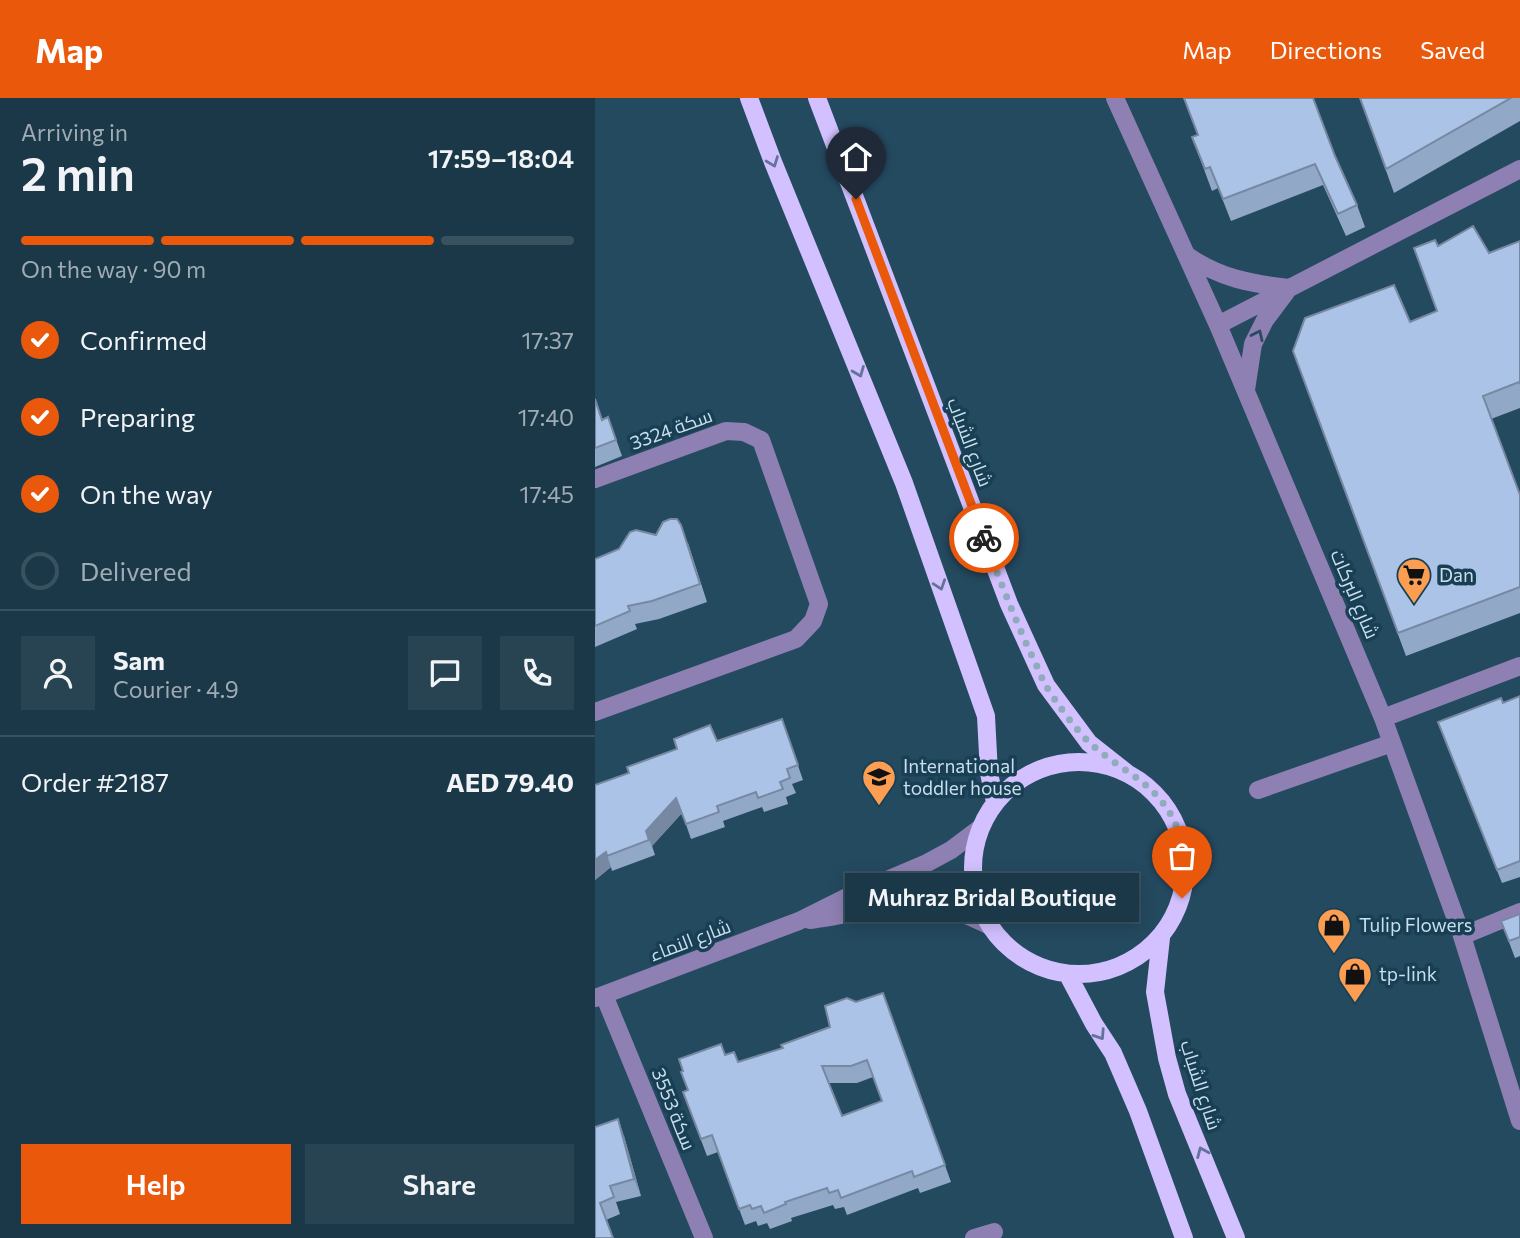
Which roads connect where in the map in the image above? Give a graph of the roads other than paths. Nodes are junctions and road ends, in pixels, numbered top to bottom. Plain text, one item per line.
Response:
1 (749, 98) edge
2 (817, 98) edge
3 (1115, 98) edge
4 (1520, 169) edge
5 (1185, 253) junction
6 (1289, 288) junction
7 (1218, 325) junction
8 (1246, 390) junction
9 (595, 479) edge
10 (1520, 666) edge
11 (595, 712) edge
12 (1383, 718) junction
13 (1392, 743) junction
14 (1127, 773) junction
15 (1258, 790) dead end
16 (995, 802) junction
17 (979, 829) junction
18 (1520, 912) edge
19 (799, 921) junction
20 (988, 925) junction
21 (1462, 936) junction
22 (1161, 938) junction
23 (1068, 975) junction
24 (600, 997) edge
25 (1520, 1121) edge
26 (1163, 1181) junction
27 (994, 1231) dead end
28 (704, 1238) edge
29 (974, 1238) edge
30 (1178, 1238) edge
31 (1184, 1238) edge
32 (1239, 1238) edge

1 -> 16 main road
2 - 14 main road, شارع الشباب
3 - 5 street, شارع البركات
4 - 6 street
5 - 6 street
5 - 7 street, شارع البركات
6 - 7 street
8 -> 6 street
7 - 8 street, شارع البركات
8 - 12 street, شارع البركات
9 - 11 street, سكة 3324
10 - 12 street
12 - 13 street, شارع البركات
13 - 15 street
13 - 21 street, شارع البركات
14 - 16 main road
14 - 22 main road
16 - 17 main road
17 - 19 street, شارع النماء
17 - 20 main road
18 - 21 street
19 - 20 street, شارع النماء
19 - 24 street, شارع النماء
20 - 23 main road
21 - 25 street, شارع البركات
22 - 23 main road
32 -> 22 main road, شارع الشباب
23 -> 26 main road
24 - 28 street, سكة 3553
26 - 30 street
26 - 31 main road
27 - 29 street

